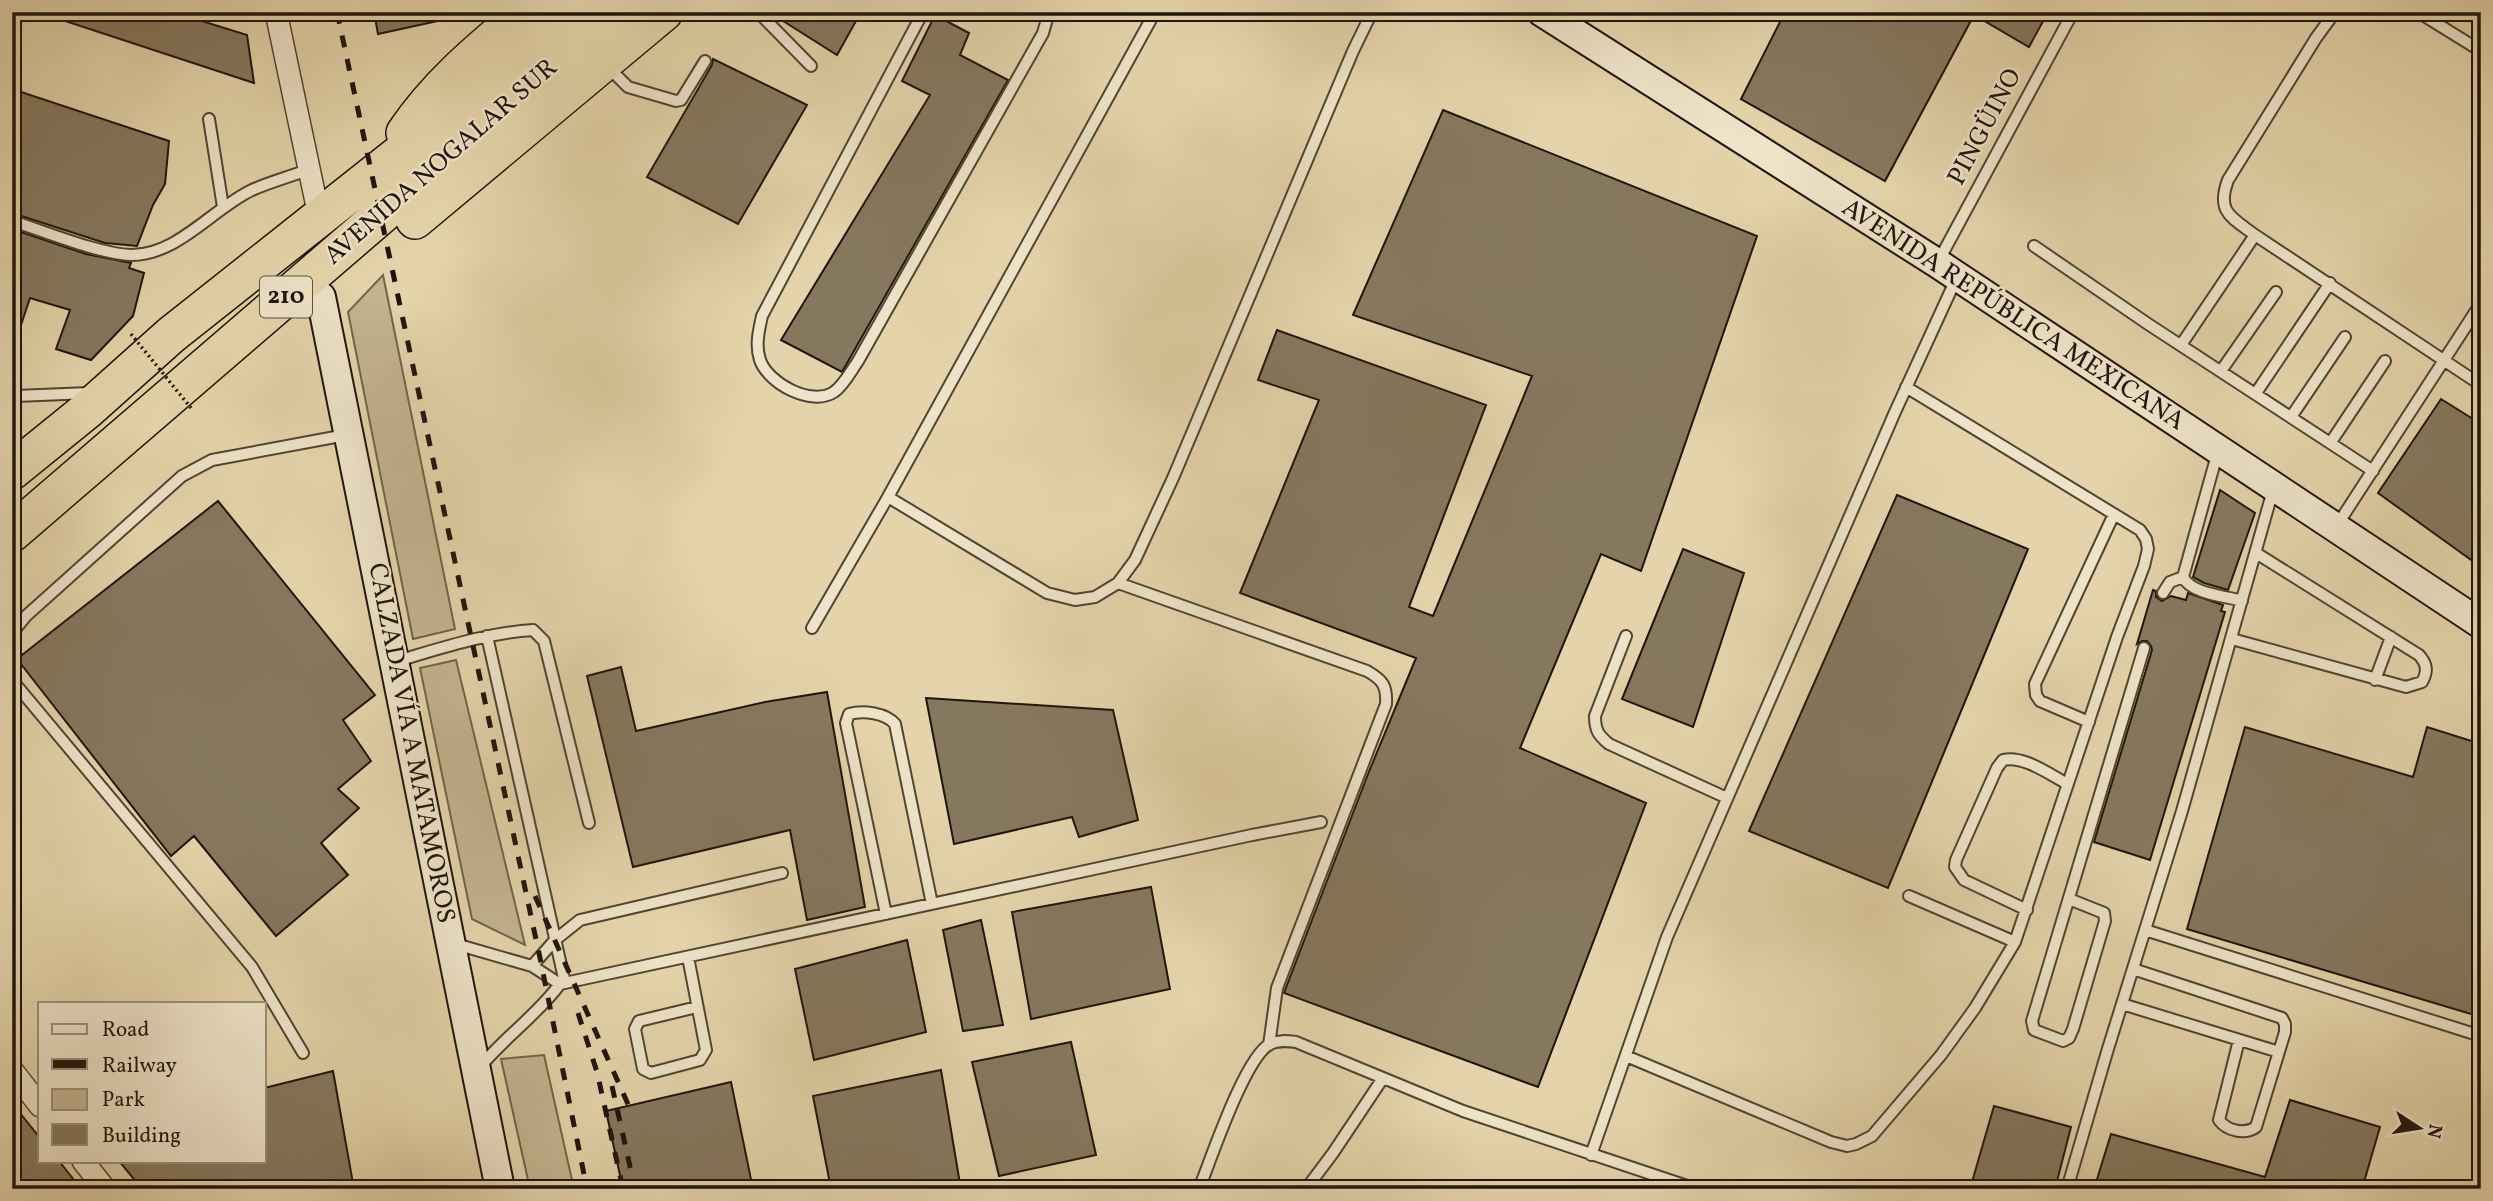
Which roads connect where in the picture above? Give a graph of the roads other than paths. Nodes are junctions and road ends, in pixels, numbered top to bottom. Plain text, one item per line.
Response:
1 (276, 12) edge
2 (617, 12) edge
3 (664, 12) edge
4 (758, 12) edge
5 (923, 12) edge
6 (1049, 12) edge
7 (1155, 12) edge
8 (1372, 12) edge
9 (1542, 12) edge
10 (2073, 12) edge
11 (2335, 12) edge
12 (2418, 12) edge
13 (549, 29) edge
14 (2481, 51) edge
15 (705, 61) dead end
16 (604, 62) junction
17 (811, 66) dead end
18 (209, 119) dead end
19 (307, 170) junction
20 (223, 207) junction
21 (319, 216) junction
22 (12, 221) edge
23 (2255, 234) junction
24 (2034, 246) dead end
25 (1947, 270) junction
26 (2329, 283) junction
27 (2276, 292) dead end
28 (321, 297) junction
29 (2481, 303) edge
30 (2345, 337) dead end
31 (2181, 345) junction
32 (217, 356) junction
33 (2444, 360) junction
34 (2385, 361) dead end
35 (2221, 371) junction
36 (2481, 385) edge
37 (1906, 387) junction
38 (12, 393) edge
39 (106, 393) junction
40 (2256, 393) junction
41 (2291, 417) junction
42 (349, 434) junction
43 (2332, 442) junction
44 (2219, 449) junction
45 (12, 471) edge
46 (2373, 471) junction
47 (2274, 487) junction
48 (888, 497) junction
49 (2115, 514) junction
50 (2336, 527) junction
51 (12, 533) edge
52 (2256, 553) junction
53 (2183, 577) junction
54 (1118, 583) junction
55 (2162, 593) dead end
56 (2242, 601) junction
57 (2481, 624) edge
58 (812, 628) dead end
59 (12, 633) edge
60 (487, 636) junction
61 (1626, 636) dead end
62 (2391, 637) junction
63 (2232, 639) junction
64 (2144, 648) dead end
65 (394, 661) junction
66 (12, 680) edge
67 (2375, 680) junction
68 (2089, 722) junction
69 (2068, 784) junction
70 (1727, 798) junction
71 (1321, 822) dead end
72 (589, 823) dead end
73 (782, 873) dead end
74 (1909, 896) dead end
75 (2068, 899) junction
76 (932, 904) junction
77 (2027, 910) junction
78 (886, 914) junction
79 (2145, 930) junction
80 (555, 940) junction
81 (451, 942) junction
82 (2015, 942) junction
83 (688, 957) junction
84 (533, 966) junction
85 (2133, 969) junction
86 (562, 984) junction
87 (2122, 1004) junction
88 (697, 1007) junction
89 (2481, 1036) edge
90 (2239, 1040) junction
91 (1269, 1045) junction
92 (2279, 1052) junction
93 (303, 1053) dead end
94 (1626, 1056) junction
95 (12, 1070) edge
96 (477, 1071) junction
97 (1383, 1078) junction
98 (38, 1103) edge
99 (1591, 1155) junction
100 (84, 1162) edge
101 (106, 1189) edge
102 (500, 1189) edge
103 (1199, 1189) edge
104 (1306, 1189) edge
105 (1696, 1189) edge
106 (2067, 1189) edge

1 - 19 street
2 - 13 highway, AVENIDA NOGALAR SUR / 210
3 - 16 highway
4 - 17 lane
5 - 6 lane
7 - 48 lane
8 - 54 lane
9 - 25 street, AVENIDA REPÚBLICA MEXICANA
10 - 25 lane, PINGÜINO
11 - 23 lane
12 - 14 lane
13 - 21 highway, AVENIDA NOGALAR SUR / 210
13 - 32 highway, AVENIDA NOGALAR SUR / 210
15 - 16 lane
16 - 28 highway
18 - 20 lane
19 - 20 lane
19 - 21 street
20 - 22 lane
21 - 39 highway, AVENIDA NOGALAR SUR / 210
23 - 26 lane
23 - 31 lane
24 - 31 lane
25 - 37 lane, PINGÜINO
25 - 44 street, AVENIDA REPÚBLICA MEXICANA
26 - 33 lane
26 - 40 lane
27 - 35 lane
28 - 32 highway
28 - 42 street, CALZADA VÍA A MATAMOROS
29 - 33 lane
30 - 41 lane
31 - 35 lane
32 - 51 highway, AVENIDA NOGALAR SUR / 210
33 - 36 lane
33 - 46 lane
34 - 43 lane
35 - 40 lane
37 - 49 lane
37 - 70 lane, PINGÜINO
38 - 39 lane
39 - 45 highway, AVENIDA NOGALAR SUR / 210
40 - 41 lane
41 - 43 lane
42 - 59 lane
42 - 65 street, CALZADA VÍA A MATAMOROS
43 - 46 lane
44 - 47 street, AVENIDA REPÚBLICA MEXICANA
44 - 53 lane
46 - 50 lane
47 - 50 street, AVENIDA REPÚBLICA MEXICANA
47 - 52 lane
48 - 54 lane
48 - 58 lane
49 - 68 lane
49 - 68 lane
50 - 57 street, AVENIDA REPÚBLICA MEXICANA
52 - 56 lane
52 - 62 lane
53 - 55 lane
53 - 56 lane
54 - 91 lane
56 - 63 lane
60 - 65 lane
60 - 72 lane
60 - 80 lane
61 - 70 lane
62 - 67 lane
62 - 67 lane
63 - 67 lane
63 - 79 lane
64 - 75 lane
65 - 81 street, CALZADA VÍA A MATAMOROS
66 - 93 lane
68 - 69 lane
69 - 77 lane
69 - 77 lane
70 - 94 lane, PINGÜINO
71 - 76 lane
73 - 80 lane
74 - 82 lane
75 - 75 lane
76 - 78 lane
76 - 78 lane
77 - 82 lane
78 - 83 lane
79 - 85 lane
79 - 89 lane
80 - 84 lane
80 - 86 lane
81 - 84 lane
81 - 96 street, CALZADA VÍA A MATAMOROS
82 - 94 lane
83 - 86 lane
83 - 88 lane
84 - 86 lane
85 - 87 lane
85 - 92 lane
86 - 96 lane
87 - 90 lane
87 - 106 lane
88 - 88 lane
90 - 92 lane
90 - 92 lane
91 - 97 lane
91 - 103 lane
94 - 99 lane, PINGÜINO
95 - 98 street
96 - 102 street, CALZADA VÍA A MATAMOROS
97 - 99 lane
97 - 104 lane
99 - 105 lane
100 - 101 street

